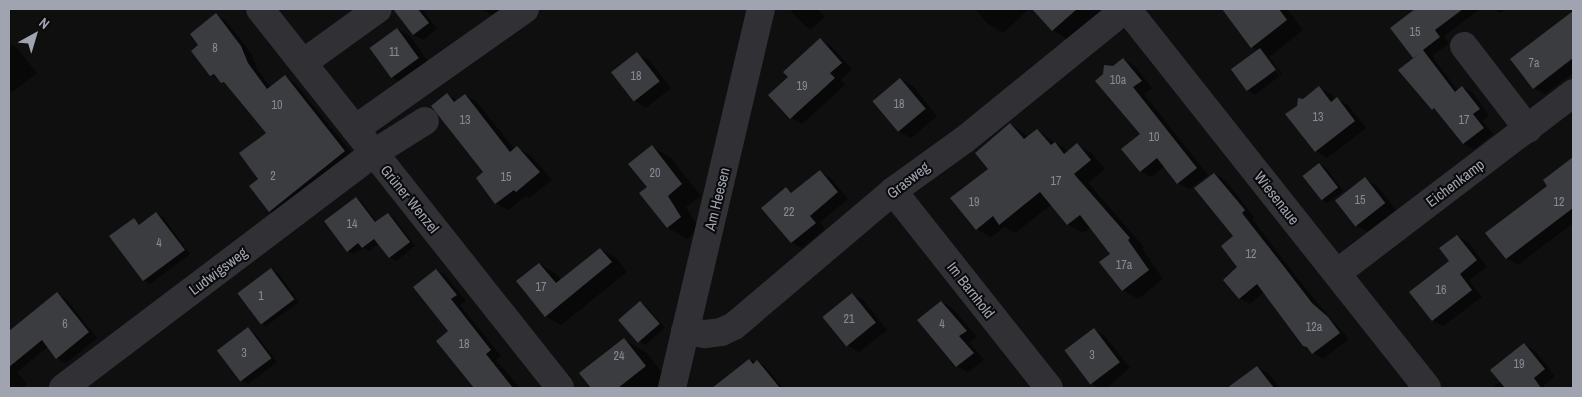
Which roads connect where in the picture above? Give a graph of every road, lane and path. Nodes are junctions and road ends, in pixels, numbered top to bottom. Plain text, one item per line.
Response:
1 (260, 9) edge
2 (378, 9) edge
3 (524, 9) edge
4 (761, 9) edge
5 (1126, 9) edge
6 (1464, 46) dead end
7 (303, 64) junction
8 (1573, 94) edge
9 (425, 121) dead end
10 (1528, 128) junction
11 (355, 129) junction
12 (374, 154) junction
13 (893, 191) junction
14 (1336, 273) junction
15 (685, 331) junction
16 (63, 388) edge
17 (560, 388) edge
18 (672, 388) edge
19 (1048, 388) edge
20 (1427, 388) edge

1 - 7 street, Grüner Wenzel
2 - 7 street
3 - 11 street
4 - 15 street, Am Heesen
5 - 13 street, Grasweg
5 - 14 street, Wiesenaue
6 - 10 street
7 - 11 street, Grüner Wenzel
8 - 10 street, Eichenkamp
9 - 12 street, Ludwigsweg
10 - 14 street, Eichenkamp
11 - 12 street, Grüner Wenzel
12 - 16 street, Ludwigsweg
12 - 17 street, Grüner Wenzel
13 - 15 street, Grasweg
13 - 19 street, Im Barnhold
14 - 20 street, Wiesenaue
15 - 18 street, Am Heesen

